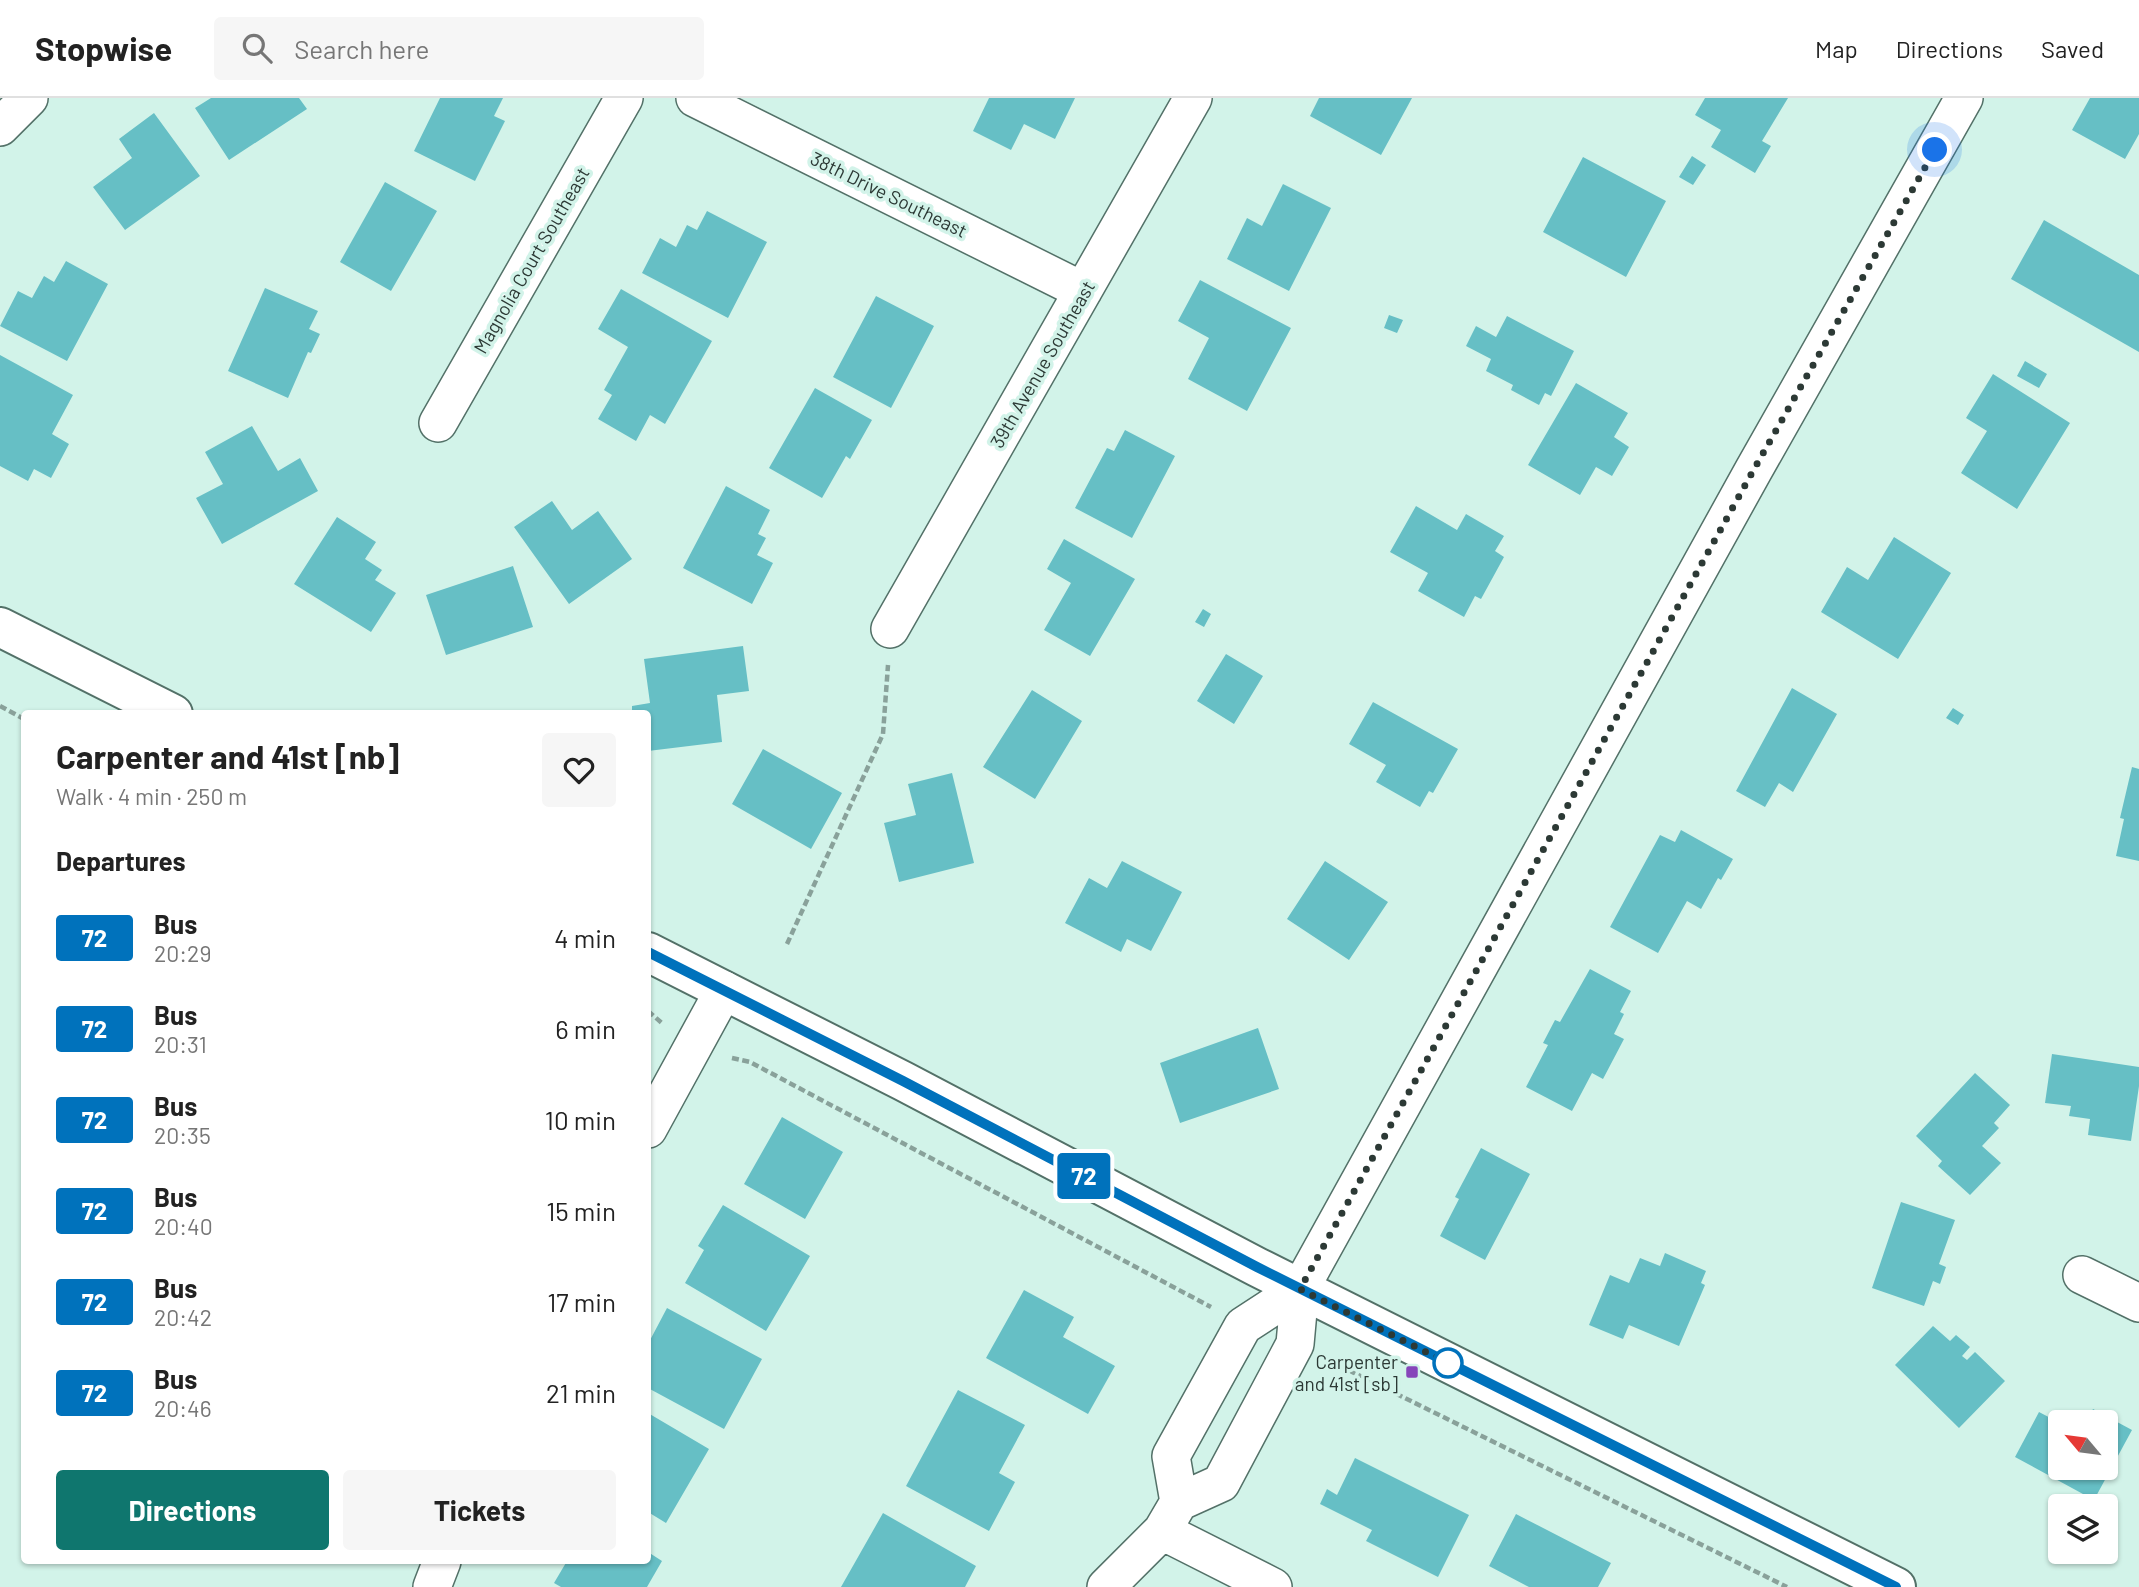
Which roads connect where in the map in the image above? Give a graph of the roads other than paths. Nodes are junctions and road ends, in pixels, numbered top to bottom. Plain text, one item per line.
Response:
1 (29, 98) edge
2 (624, 98) edge
3 (695, 98) edge
4 (1193, 98) edge
5 (1964, 98) edge
6 (0, 127) edge
7 (1083, 291) junction
8 (438, 423) dead end
9 (0, 627) edge
10 (890, 629) road end
11 (165, 710) edge
12 (651, 954) edge
13 (724, 990) junction
14 (651, 1124) edge
15 (2082, 1275) dead end
16 (1300, 1289) junction
17 (2139, 1303) edge
18 (1170, 1517) junction
19 (441, 1564) edge
20 (432, 1587) edge
21 (1106, 1587) edge
22 (1273, 1587) edge
23 (1896, 1587) edge

1 - 6 street
2 - 8 street, Magnolia Court Southeast
3 - 7 street, 38th Drive Southeast
4 - 7 street, 39th Avenue Southeast
5 - 16 street
7 - 10 street, 39th Avenue Southeast
9 - 11 street
12 - 13 street
13 - 14 street
13 - 16 street
15 - 17 street
16 - 18 street
16 - 18 street
16 - 23 street
18 - 21 street
18 - 22 street
19 - 20 street

